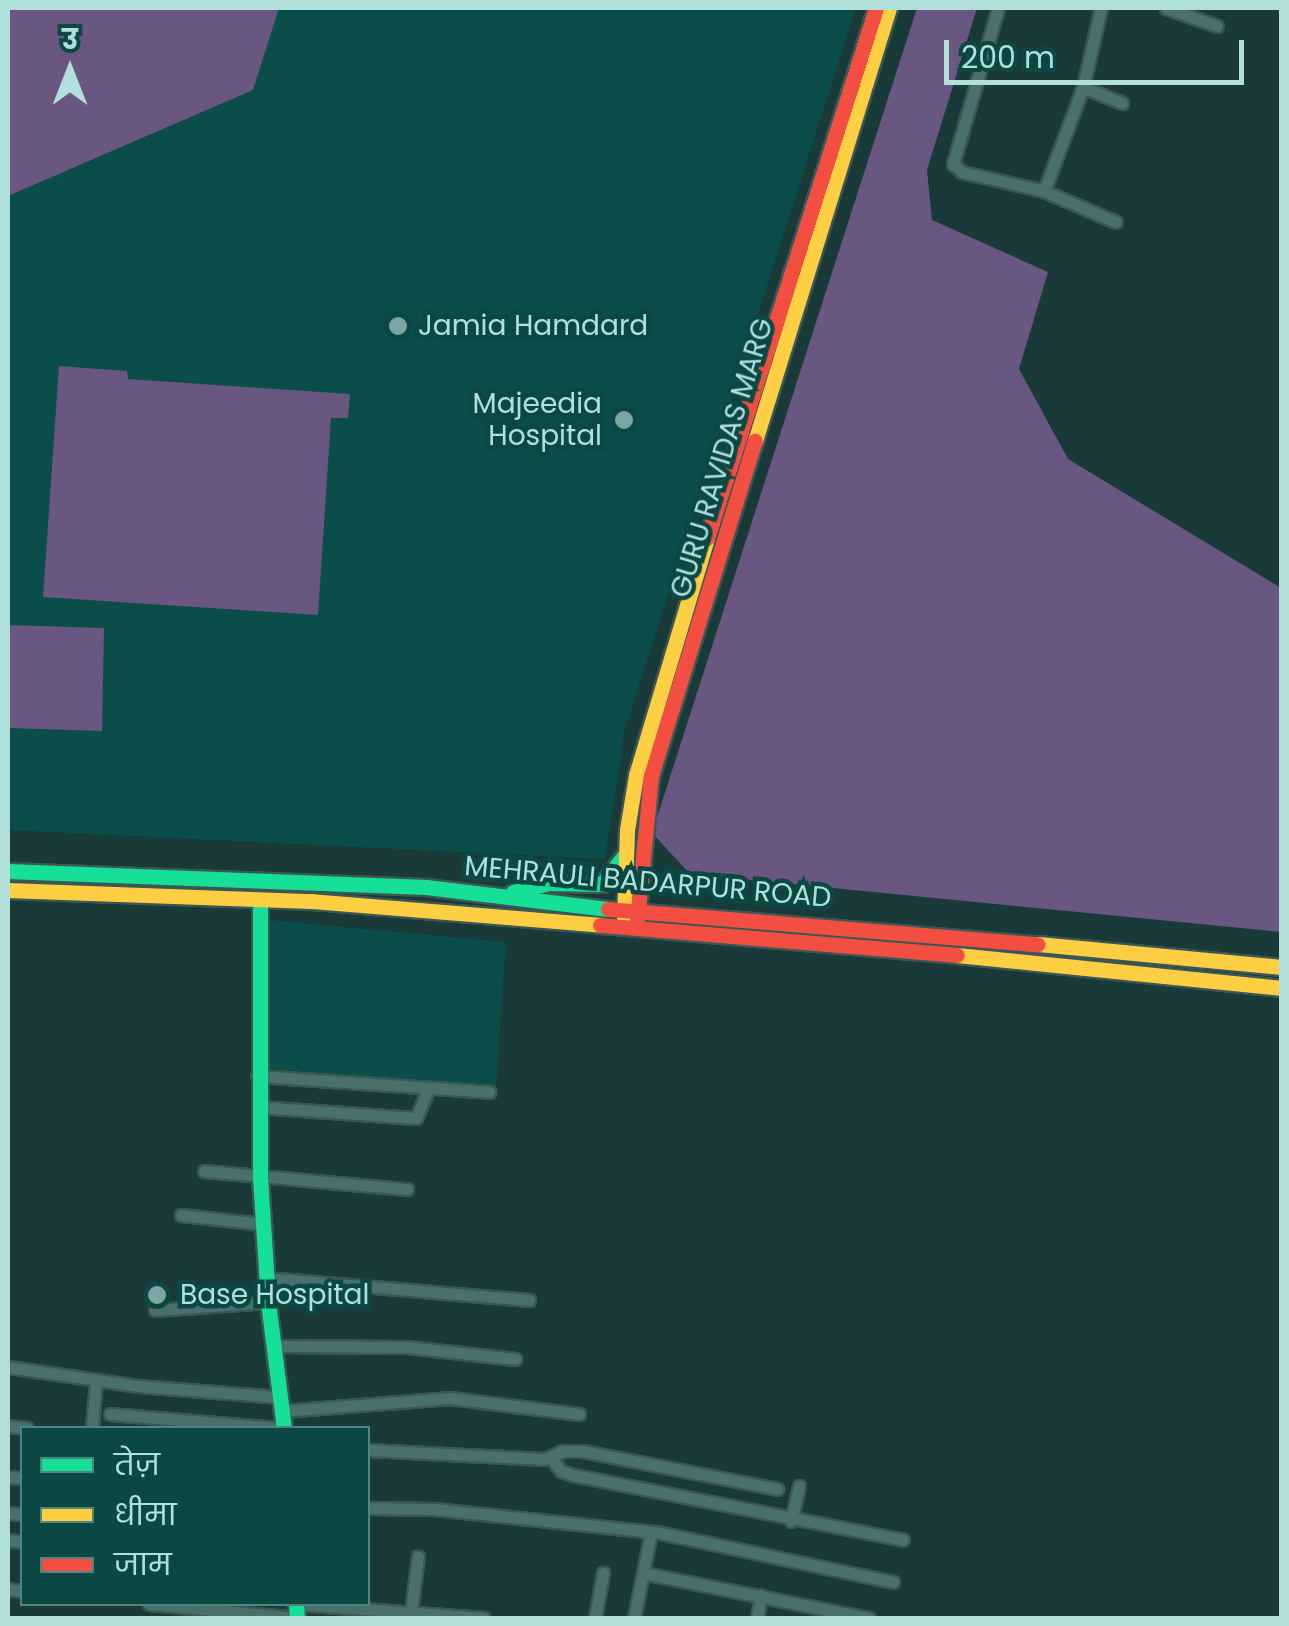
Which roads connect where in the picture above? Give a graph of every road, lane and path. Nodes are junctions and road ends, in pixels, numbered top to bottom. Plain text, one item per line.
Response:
1 (876, 8) edge
2 (889, 8) edge
3 (998, 8) edge
4 (1102, 8) edge
5 (1166, 8) edge
6 (1217, 26) dead end
7 (1083, 86) junction
8 (1122, 103) dead end
9 (1044, 192) junction
10 (1116, 222) dead end
11 (626, 853) junction
12 (8, 871) edge
13 (152, 879) junction
14 (8, 890) edge
15 (508, 894) junction
16 (153, 898) junction
17 (260, 901) junction
18 (631, 910) junction
19 (630, 930) junction
20 (1282, 967) edge
21 (1282, 988) edge
22 (257, 1076) junction
23 (429, 1088) junction
24 (488, 1092) dead end
25 (258, 1107) junction
26 (204, 1172) dead end
27 (260, 1177) junction
28 (407, 1189) dead end
29 (181, 1214) dead end
30 (264, 1224) junction
31 (266, 1278) junction
32 (530, 1300) dead end
33 (268, 1302) junction
34 (155, 1310) dead end
35 (276, 1346) junction
36 (516, 1359) dead end
37 (8, 1367) edge
38 (96, 1380) junction
39 (281, 1404) junction
40 (110, 1414) dead end
41 (579, 1414) dead end
42 (92, 1426) edge
43 (256, 1426) edge
44 (280, 1426) edge
45 (370, 1450) edge
46 (552, 1459) junction
47 (799, 1486) dead end
48 (777, 1489) dead end
49 (370, 1508) edge
50 (791, 1521) junction
51 (652, 1532) junction
52 (903, 1540) dead end
53 (418, 1556) dead end
54 (642, 1572) junction
55 (604, 1573) dead end
56 (893, 1582) dead end
57 (760, 1596) junction
58 (169, 1606) edge
59 (360, 1606) edge
60 (412, 1612) junction
61 (287, 1618) edge
62 (483, 1618) edge
63 (595, 1618) edge
64 (634, 1618) edge
65 (757, 1618) edge
66 (869, 1618) edge

1 - 11 main road, GURU RAVIDAS MARG
2 - 18 main road, GURU RAVIDAS MARG
3 - 9 street
4 - 7 street
5 - 6 street
7 - 8 street
7 - 9 street
9 - 10 street
11 - 15 main road
11 - 18 main road, GURU RAVIDAS MARG
12 - 13 main road, MEHRAULI BADARPUR ROAD
13 - 15 main road, MEHRAULI BADARPUR ROAD
13 - 16 main road
14 - 16 main road, MEHRAULI BADARPUR ROAD
15 - 18 main road, MEHRAULI BADARPUR ROAD
16 - 17 main road, MEHRAULI BADARPUR ROAD
17 - 19 main road, MEHRAULI BADARPUR ROAD
17 - 22 main road
18 - 19 main road, GURU RAVIDAS MARG
18 - 20 main road, MEHRAULI BADARPUR ROAD
19 - 21 main road, MEHRAULI BADARPUR ROAD
22 - 23 street
22 - 25 main road
23 - 24 street
23 - 25 street
25 - 27 main road
26 - 27 street
27 - 28 street
27 - 30 main road
29 - 30 street
30 - 31 main road
31 - 32 street
31 - 33 main road
33 - 34 street
33 - 35 main road
35 - 36 street
35 - 39 main road
37 - 38 street
38 - 39 street
38 - 42 street
39 - 41 street
39 - 44 main road
40 - 43 street
45 - 46 street
46 - 48 street
46 - 50 street
47 - 50 street
49 - 51 street
50 - 52 street
51 - 54 street
51 - 56 street
53 - 60 street
54 - 57 street
54 - 64 street
55 - 63 street
57 - 65 street
57 - 66 street
58 - 61 street
59 - 60 street
60 - 62 street

